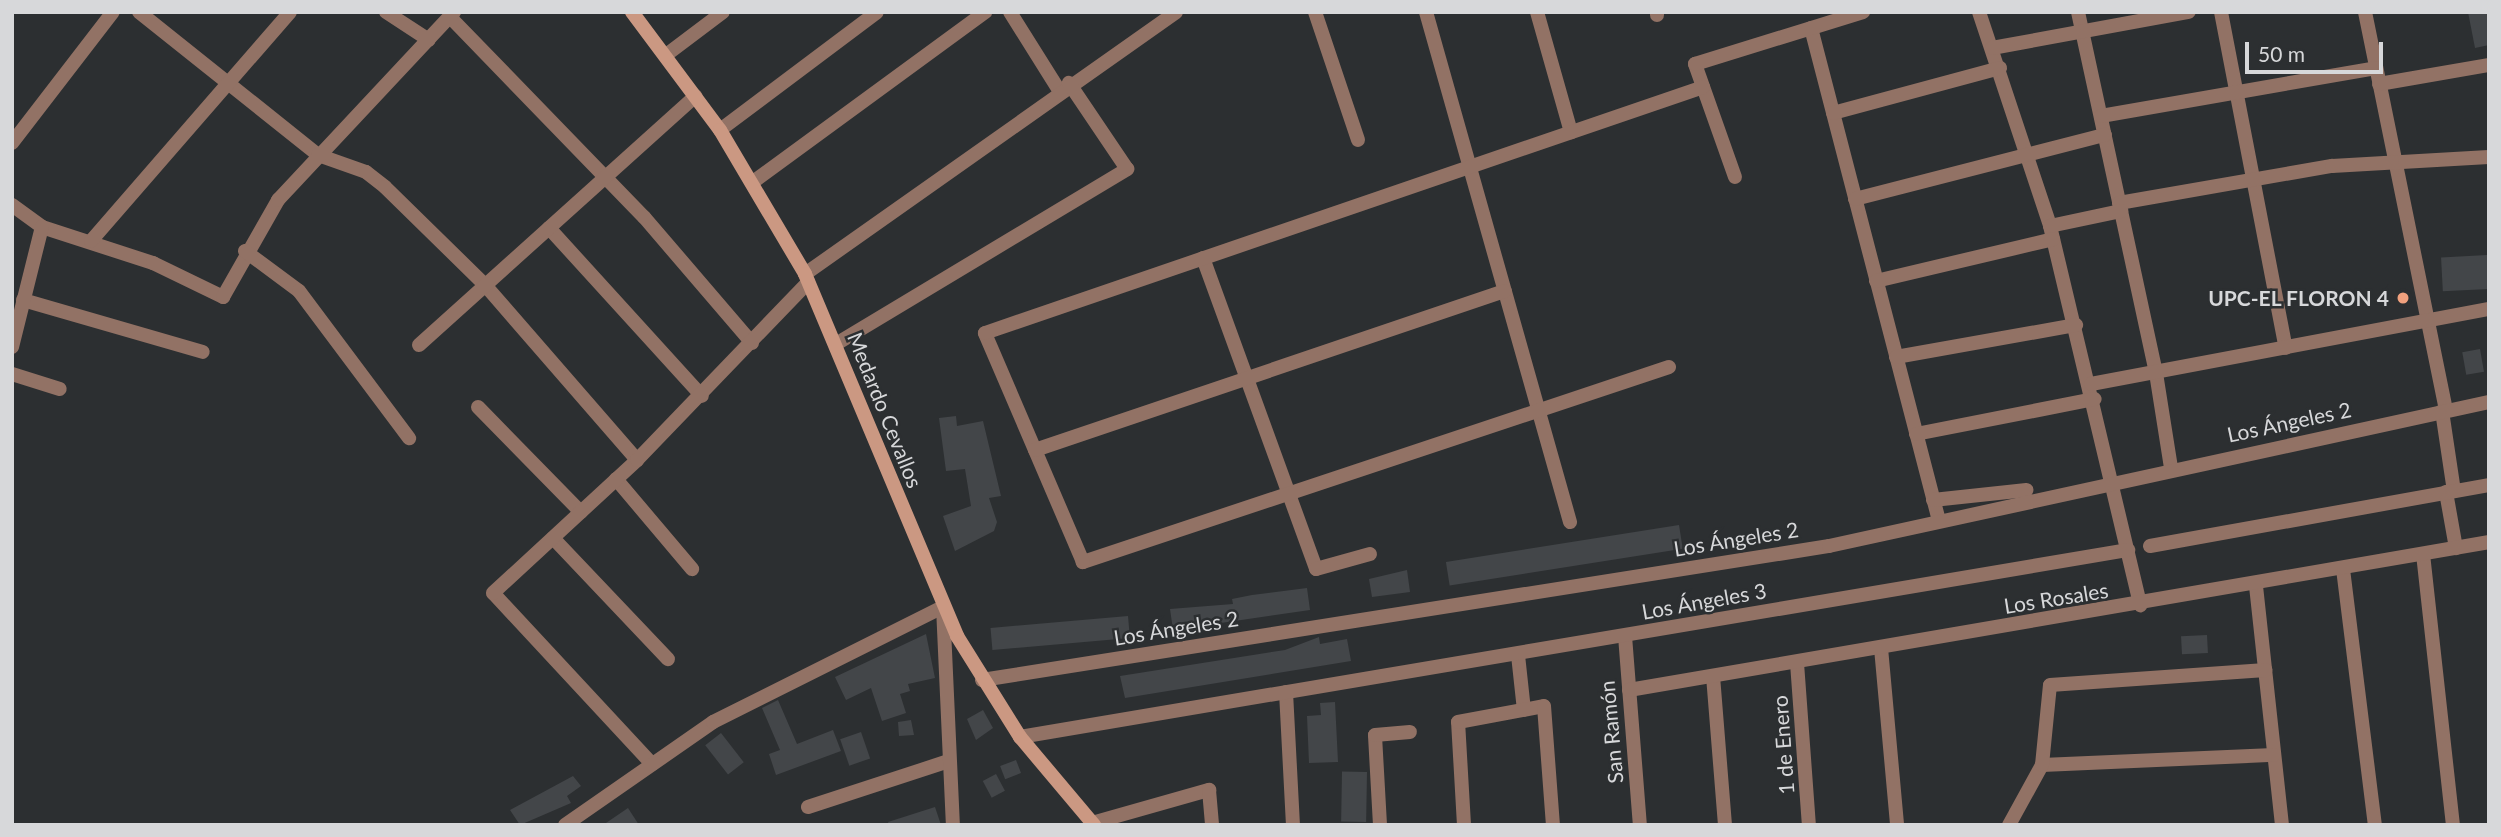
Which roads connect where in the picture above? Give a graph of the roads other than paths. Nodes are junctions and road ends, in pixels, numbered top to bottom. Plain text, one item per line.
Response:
1 (113, 12) edge
2 (139, 12) edge
3 (290, 12) edge
4 (386, 12) edge
5 (632, 12) edge
6 (723, 12) edge
7 (877, 12) edge
8 (985, 12) edge
9 (1010, 12) edge
10 (1176, 12) edge
11 (1315, 12) edge
12 (1426, 12) edge
13 (1537, 12) edge
14 (1863, 12) edge
15 (1979, 12) edge
16 (2078, 12) edge
17 (2189, 12) edge
18 (2221, 12) edge
19 (2365, 12) edge
20 (452, 14) edge
21 (1811, 28) junction
22 (2082, 32) junction
23 (429, 40) junction
24 (1992, 48) junction
25 (666, 55) junction
26 (2489, 65) edge
27 (2000, 68) junction
28 (2376, 68) junction
29 (229, 84) junction
30 (2379, 84) junction
31 (1703, 86) junction
32 (1064, 87) junction
33 (2238, 92) junction
34 (696, 96) junction
35 (1833, 113) junction
36 (2101, 116) junction
37 (720, 130) junction
38 (1571, 132) junction
39 (2105, 135) junction
40 (1358, 140) dead end
41 (12, 144) edge
42 (2028, 153) junction
43 (318, 155) junction
44 (2489, 157) edge
45 (2395, 163) junction
46 (605, 177) junction
47 (1735, 177) dead end
48 (2255, 180) junction
49 (753, 182) junction
50 (1855, 199) junction
51 (12, 205) edge
52 (2120, 207) junction
53 (42, 227) junction
54 (549, 228) junction
55 (2051, 233) junction
56 (91, 242) junction
57 (245, 251) junction
58 (1203, 258) junction
59 (806, 278) junction
60 (1876, 281) junction
61 (485, 285) junction
62 (1505, 291) junction
63 (23, 300) junction
64 (2489, 309) edge
65 (2428, 321) junction
66 (2076, 325) junction
67 (752, 343) junction
68 (836, 344) junction
69 (419, 345) dead end
70 (12, 348) edge
71 (2286, 348) junction
72 (203, 352) dead end
73 (1896, 357) junction
74 (1669, 367) dead end
75 (2156, 373) junction
76 (12, 374) edge
77 (1247, 378) junction
78 (2091, 384) junction
79 (60, 389) dead end
80 (702, 396) junction
81 (2095, 399) junction
82 (2489, 402) edge
83 (478, 407) dead end
84 (1539, 411) junction
85 (2444, 411) junction
86 (1916, 434) junction
87 (409, 438) dead end
88 (1035, 450) junction
89 (637, 460) junction
90 (2171, 468) junction
91 (616, 479) junction
92 (2110, 481) junction
93 (2489, 485) edge
94 (2450, 491) junction
95 (1289, 494) junction
96 (1933, 500) junction
97 (581, 512) junction
98 (1937, 517) junction
99 (1570, 522) dead end
100 (553, 538) junction
101 (2489, 541) edge
102 (2150, 546) dead end
103 (2456, 548) junction
104 (2128, 550) junction
105 (1370, 554) dead end
106 (2423, 554) junction
107 (692, 569) dead end
108 (2343, 569) junction
109 (2256, 586) junction
110 (2140, 605) junction
111 (943, 607) junction
112 (1625, 636) junction
113 (1881, 648) junction
114 (1518, 655) junction
115 (668, 659) dead end
116 (1797, 663) junction
117 (2265, 670) junction
118 (1713, 676) junction
119 (982, 680) junction
120 (1629, 690) junction
121 (1286, 692) junction
122 (1524, 710) junction
123 (1410, 732) dead end
124 (1020, 737) junction
125 (2274, 755) junction
126 (948, 761) junction
127 (652, 764) junction
128 (2042, 765) junction
129 (808, 807) dead end
130 (1093, 824) edge
131 (565, 825) edge
132 (953, 825) edge
133 (1212, 825) edge
134 (1293, 825) edge
135 (1380, 825) edge
136 (1464, 825) edge
137 (1553, 825) edge
138 (1640, 825) edge
139 (1726, 825) edge
140 (1810, 825) edge
141 (1896, 825) edge
142 (2009, 825) edge
143 (2282, 825) edge
144 (2375, 825) edge
145 (2453, 825) edge

1 - 41 street
2 - 29 street
3 - 29 street
4 - 23 street
5 - 25 street, Medardo Cevallos
6 - 25 street
7 - 37 street
8 - 49 street
9 - 32 street
10 - 32 street
11 - 40 street
12 - 62 street
13 - 38 street
14 - 21 street
15 - 24 street
16 - 22 street
17 - 22 street
18 - 33 street
19 - 28 street
20 - 23 street
20 - 46 street
21 - 31 street
21 - 35 street
22 - 24 street
22 - 36 street
23 - 43 street
24 - 27 street
25 - 34 street, Medardo Cevallos
26 - 30 street
27 - 35 street
27 - 42 street
28 - 30 street
28 - 33 street
29 - 43 street
29 - 56 street
30 - 45 street
31 - 38 street
31 - 47 street
32 - 59 street
32 - 68 street
33 - 36 street
33 - 48 street
34 - 37 street, Medardo Cevallos
34 - 46 street
35 - 50 street
36 - 39 street
37 - 49 street, Medardo Cevallos
38 - 58 street
39 - 42 street
39 - 52 street
42 - 50 street
42 - 55 street
43 - 57 street
43 - 61 street
44 - 45 street
45 - 48 street
45 - 65 street
46 - 54 street
46 - 67 street
48 - 52 street
48 - 71 street
49 - 59 street, Medardo Cevallos
50 - 60 street
51 - 53 street
52 - 55 street
52 - 75 street
53 - 56 street
53 - 63 street
54 - 61 street
54 - 80 street
55 - 60 street
55 - 66 street
56 - 57 street
57 - 87 street
58 - 77 street
58 - 88 street
59 - 67 street
59 - 68 street, Medardo Cevallos
60 - 73 street
61 - 69 street
61 - 89 street
62 - 77 street
62 - 84 street
63 - 70 street
63 - 72 street
64 - 65 street
65 - 71 street
65 - 85 street
66 - 73 street
66 - 78 street
67 - 80 street
68 - 111 street, Medardo Cevallos
71 - 75 street
73 - 86 street
74 - 84 street
75 - 78 street
75 - 90 street
76 - 79 street
77 - 88 street
77 - 95 street
78 - 81 street
80 - 89 street
81 - 86 street
81 - 92 street
82 - 85 street, Los Ángeles 2
83 - 97 street
84 - 95 street
84 - 99 street
85 - 90 street, Los Ángeles 2
85 - 94 street
86 - 96 street
88 - 95 street
89 - 91 street
90 - 92 street, Los Ángeles 2
91 - 97 street
91 - 107 street
92 - 96 street
92 - 98 street, Los Ángeles 2
92 - 104 street
93 - 94 street
94 - 102 street
94 - 103 street
95 - 105 street
96 - 98 street
97 - 100 street
98 - 119 street, Los Ángeles 2
100 - 115 street
100 - 127 street
101 - 103 street, Los Rosales
103 - 106 street, Los Rosales
104 - 110 street
104 - 112 street, Los Ángeles 3
106 - 108 street, Los Rosales
106 - 145 street
108 - 109 street, Los Rosales
108 - 144 street
109 - 110 street, Los Rosales
109 - 117 street
110 - 113 street, Los Rosales
111 - 119 street, Medardo Cevallos
111 - 126 street
111 - 127 street
112 - 114 street, Los Ángeles 3
112 - 120 street, San Ramón
113 - 116 street, Los Rosales
113 - 141 street
114 - 121 street, Los Ángeles 3
114 - 122 street
116 - 118 street, Los Rosales
116 - 140 street, 1 de Enero
117 - 125 street
117 - 128 street
118 - 120 street, Los Rosales
118 - 139 street
119 - 124 street, Medardo Cevallos
120 - 138 street, San Ramón
121 - 124 street, Los Ángeles 3
121 - 134 street
122 - 136 street
122 - 137 street
123 - 135 street
124 - 130 street, Medardo Cevallos
125 - 128 street
125 - 143 street
126 - 129 street
126 - 132 street
127 - 131 street
128 - 142 street
130 - 133 street

